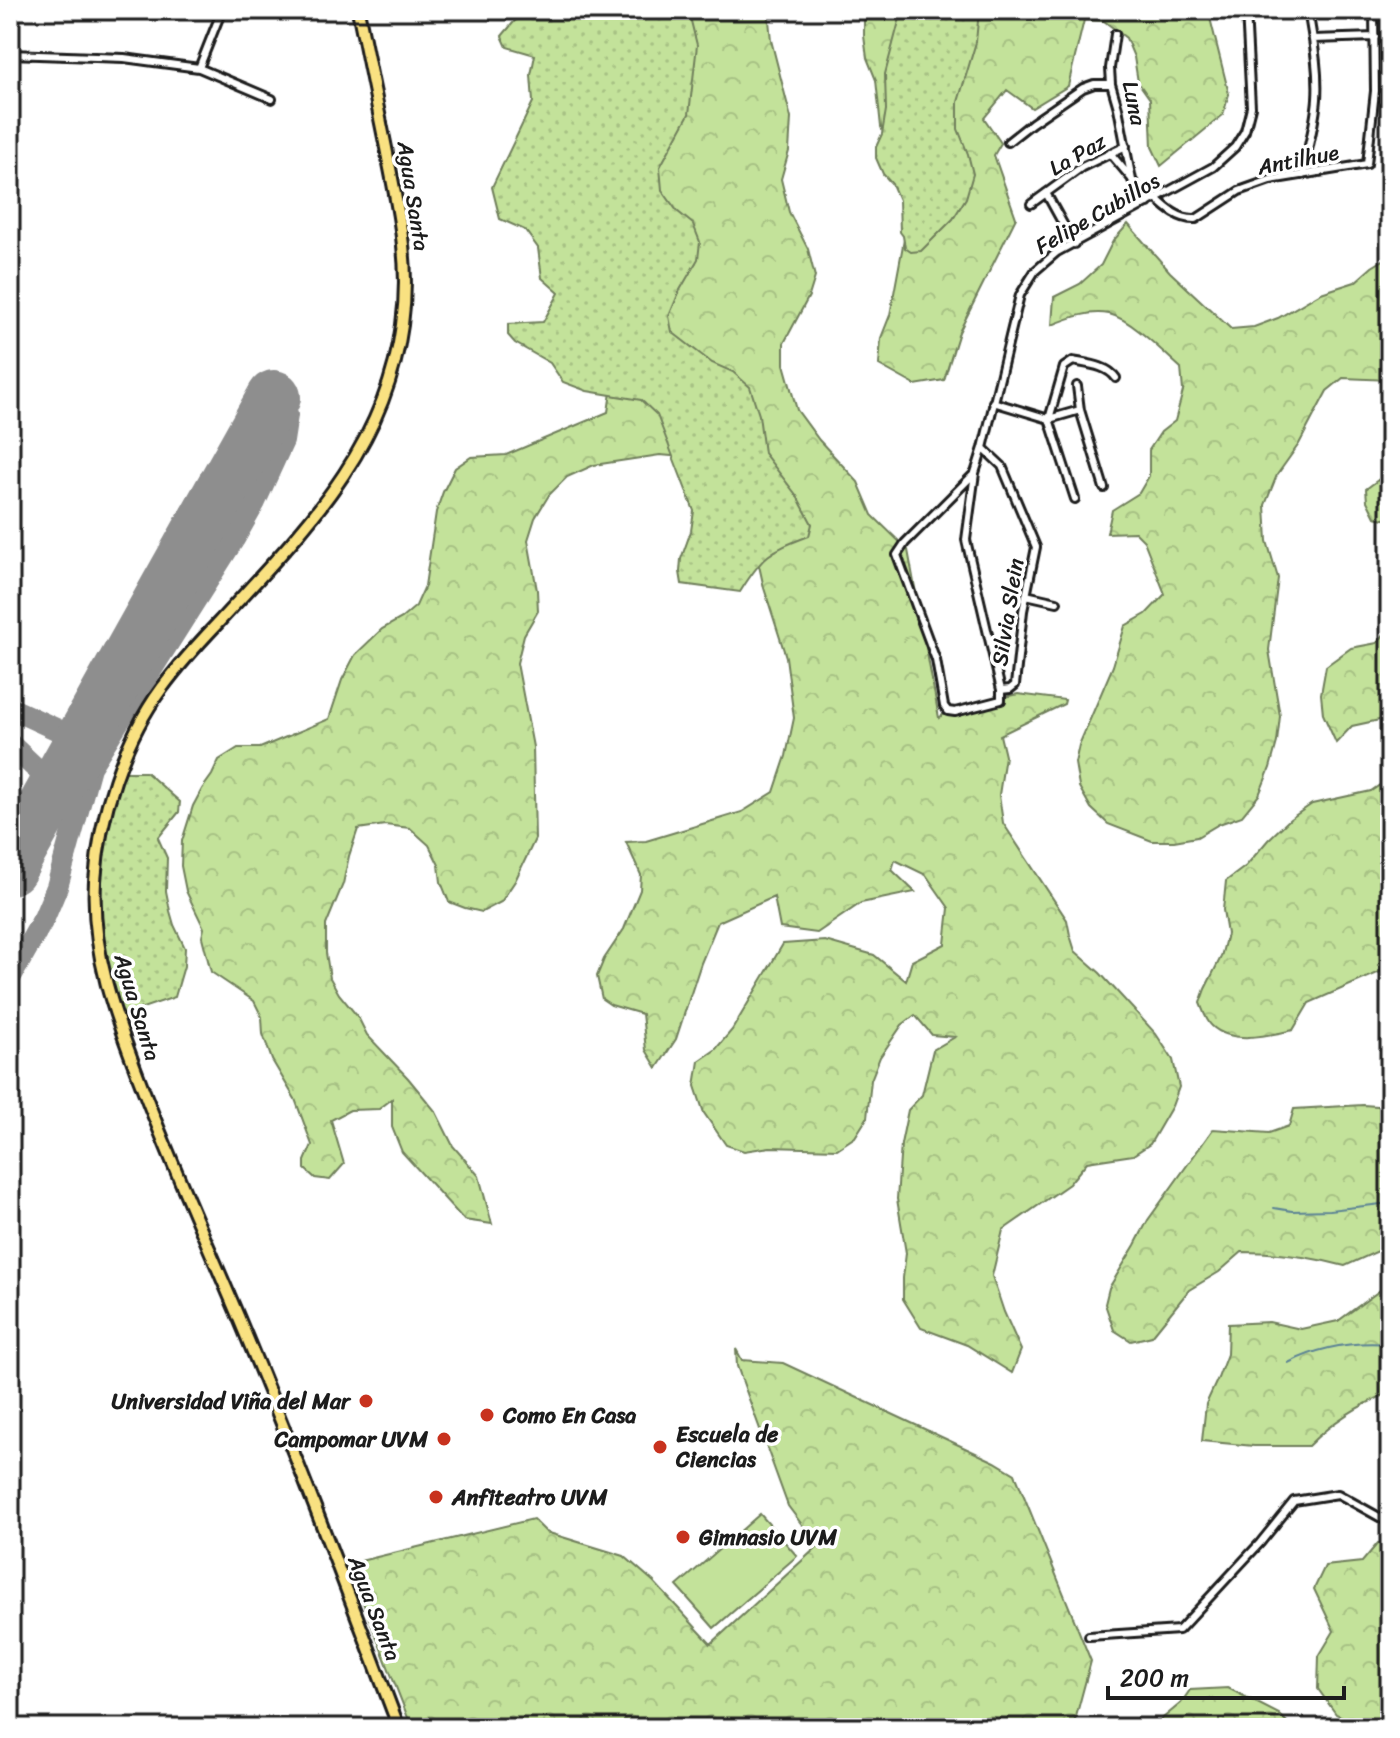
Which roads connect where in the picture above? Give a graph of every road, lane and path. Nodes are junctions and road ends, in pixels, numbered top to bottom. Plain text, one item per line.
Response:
1 (222, 10) edge
2 (358, 10) edge
3 (1246, 10) edge
4 (1308, 10) edge
5 (1374, 10) edge
6 (1115, 34) dead end
7 (1375, 37) junction
8 (1313, 39) junction
9 (10, 54) edge
10 (199, 68) junction
11 (1111, 84) junction
12 (272, 99) dead end
13 (1008, 142) dead end
14 (1126, 146) junction
15 (1110, 153) junction
16 (1303, 175) junction
17 (1132, 180) junction
18 (1046, 193) junction
19 (1156, 198) junction
20 (1148, 203) junction
21 (1031, 204) dead end
22 (1074, 244) junction
23 (1116, 378) dead end
24 (1077, 386) dead end
25 (993, 402) junction
26 (1080, 410) junction
27 (1049, 419) junction
28 (983, 448) junction
29 (975, 473) junction
30 (1104, 488) dead end
31 (1075, 499) dead end
32 (1026, 595) junction
33 (1057, 602) dead end
34 (1001, 690) junction
35 (1390, 1523) edge
36 (1089, 1636) dead end
37 (399, 1728) edge

1 - 10 street
2 - 37 main road, Agua Santa
3 - 19 street, Felipe Cubillos
4 - 8 street
5 - 7 street
6 - 11 street, Luna
7 - 8 street
7 - 16 street, Antilhue
8 - 16 street
9 - 10 street
10 - 12 street
11 - 13 street
11 - 14 street, Luna
14 - 15 street, La Paz
14 - 17 street, Luna
15 - 17 street, Luna
15 - 18 street, La Paz
16 - 19 street, Antilhue
17 - 20 street, Luna
18 - 21 street, La Paz
18 - 22 street, La Paz
19 - 20 street, Felipe Cubillos
20 - 22 street, Felipe Cubillos
22 - 25 street, Felipe Cubillos
23 - 27 street
24 - 26 street
25 - 27 street
25 - 28 street, Felipe Cubillos
26 - 27 street
26 - 30 street
27 - 31 street
28 - 29 street, Felipe Cubillos
28 - 32 street, Silvia Slein
29 - 34 street, Felipe Cubillos
29 - 34 street
32 - 33 street
32 - 34 street, Silvia Slein
35 - 36 street

